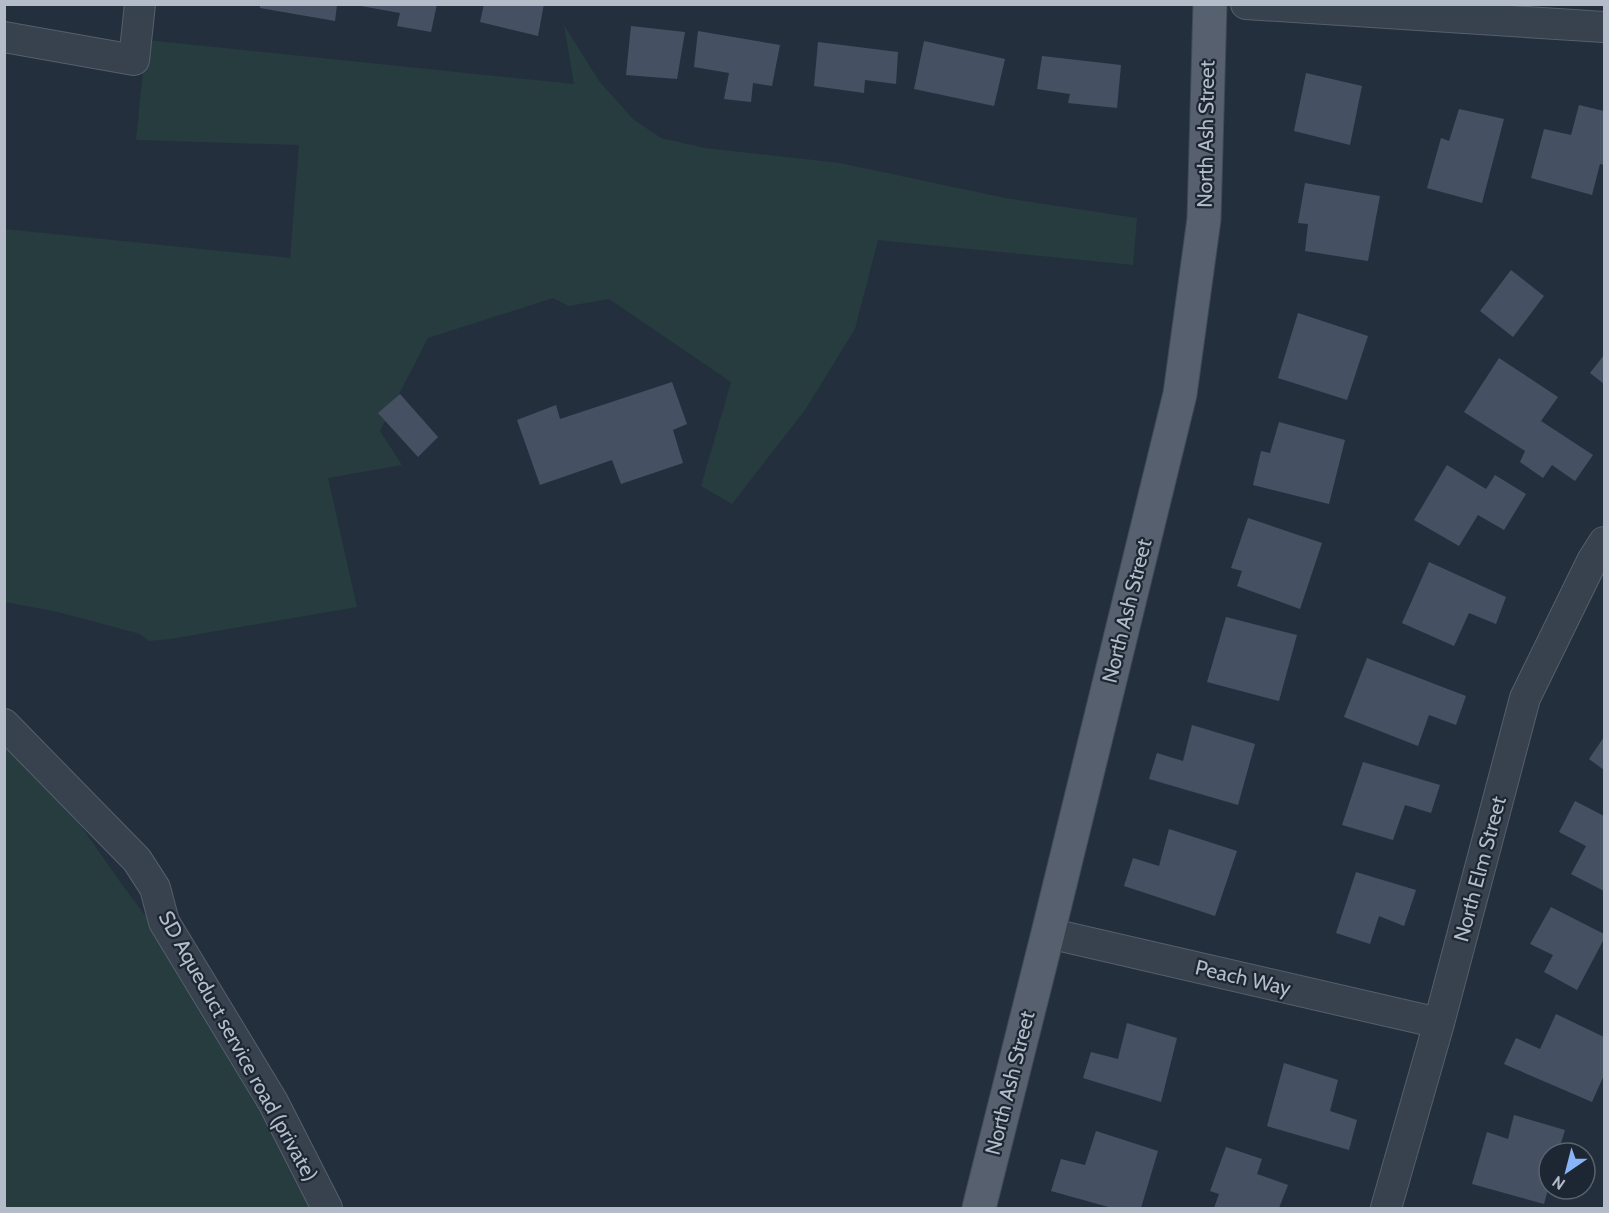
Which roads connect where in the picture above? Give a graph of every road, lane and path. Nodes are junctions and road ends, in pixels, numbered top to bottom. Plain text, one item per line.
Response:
1 (140, 4) edge
2 (1210, 4) edge
3 (1246, 4) edge
4 (1605, 27) edge
5 (4, 37) edge
6 (1605, 542) edge
7 (4, 724) edge
8 (1048, 933) junction
9 (1438, 1023) junction
10 (327, 1209) edge
11 (979, 1209) edge
12 (1386, 1209) edge

1 - 5 street
2 - 8 main road, North Ash Street
3 - 4 street
6 - 9 street, North Elm Street
7 - 10 street, SD Aqueduct service road (private)
8 - 9 street, Peach Way
8 - 11 main road, North Ash Street
9 - 12 street, North Elm Street

